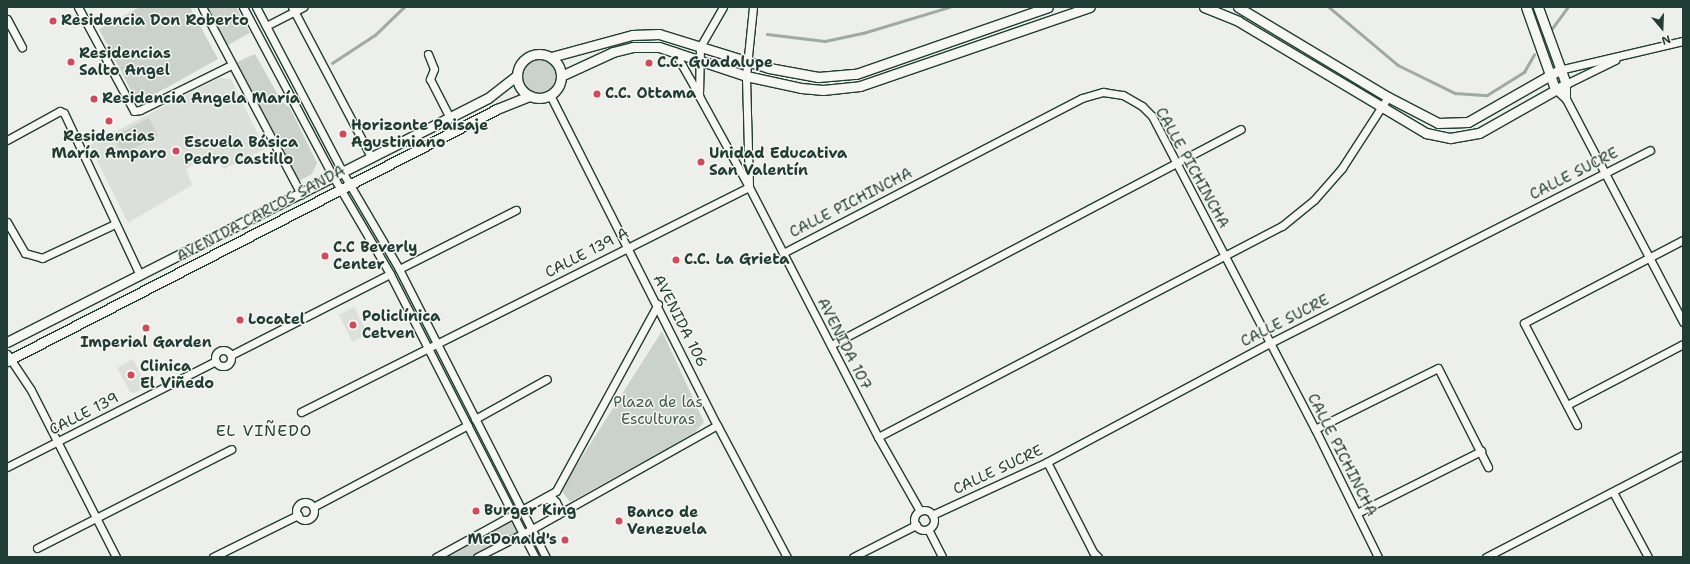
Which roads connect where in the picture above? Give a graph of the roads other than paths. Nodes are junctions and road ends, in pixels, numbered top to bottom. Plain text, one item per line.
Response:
1 (78, 7) edge
2 (202, 7) edge
3 (244, 7) edge
4 (256, 7) edge
5 (303, 7) edge
6 (723, 7) edge
7 (753, 7) edge
8 (1048, 7) edge
9 (1090, 7) edge
10 (1204, 7) edge
11 (1238, 7) edge
12 (1526, 7) edge
13 (1538, 7) edge
14 (293, 9) edge
15 (1260, 18) junction
16 (7, 19) edge
17 (266, 26) junction
18 (1252, 30) junction
19 (1683, 41) edge
20 (22, 47) dead end
21 (700, 47) junction
22 (674, 52) junction
23 (428, 54) dead end
24 (1628, 54) junction
25 (551, 57) junction
26 (702, 60) junction
27 (748, 61) junction
28 (889, 64) junction
29 (232, 65) junction
30 (1559, 70) junction
31 (517, 75) junction
32 (894, 75) junction
33 (561, 76) junction
34 (746, 76) junction
35 (1549, 76) junction
36 (1566, 84) junction
37 (1555, 89) junction
38 (550, 95) junction
39 (530, 96) junction
40 (699, 96) junction
41 (1388, 98) junction
42 (1566, 99) junction
43 (1383, 106) junction
44 (450, 118) junction
45 (1241, 129) dead end
46 (7, 140) edge
47 (1650, 150) dead end
48 (371, 157) junction
49 (1176, 164) junction
50 (1604, 172) junction
51 (344, 173) junction
52 (334, 178) junction
53 (349, 184) junction
54 (749, 187) junction
55 (341, 189) junction
56 (301, 194) junction
57 (516, 210) dead end
58 (7, 222) edge
59 (115, 224) junction
60 (1683, 240) edge
61 (628, 247) junction
62 (783, 253) junction
63 (1224, 256) junction
64 (1648, 257) junction
65 (399, 269) junction
66 (390, 274) junction
67 (140, 275) junction
68 (658, 304) junction
69 (1683, 322) edge
70 (7, 342) edge
71 (1270, 344) junction
72 (1683, 344) edge
73 (437, 345) junction
74 (831, 345) junction
75 (429, 350) junction
76 (231, 355) junction
77 (8, 358) edge
78 (216, 361) junction
79 (547, 379) dead end
80 (1567, 405) junction
81 (301, 412) dead end
82 (475, 419) junction
83 (468, 425) junction
84 (717, 425) junction
85 (1577, 425) dead end
86 (1314, 429) junction
87 (878, 437) junction
88 (56, 443) junction
89 (231, 449) dead end
90 (1481, 451) junction
91 (1683, 455) edge
92 (1047, 462) junction
93 (7, 467) edge
94 (1488, 467) dead end
95 (1613, 492) junction
96 (544, 499) junction
97 (313, 507) junction
98 (522, 510) junction
99 (920, 511) junction
100 (1357, 512) junction
101 (298, 515) junction
102 (515, 515) junction
103 (556, 515) junction
104 (932, 515) junction
105 (96, 519) junction
106 (916, 525) junction
107 (532, 529) junction
108 (928, 529) junction
109 (524, 533) junction
110 (37, 548) dead end
111 (116, 557) edge
112 (213, 557) edge
113 (436, 557) edge
114 (477, 557) edge
115 (535, 557) edge
116 (546, 557) edge
117 (787, 557) edge
118 (853, 557) edge
119 (942, 557) edge
120 (1098, 557) edge
121 (1378, 557) edge
122 (1486, 557) edge
123 (1648, 557) edge

1 - 29 street
2 - 29 street
3 - 52 street
4 - 17 street
5 - 14 street
6 - 21 street
7 - 27 street
8 - 28 street
9 - 32 street
10 - 18 street
11 - 15 street
12 - 35 street
13 - 30 street
14 - 17 street
14 - 48 street
15 - 18 street
15 - 41 street
16 - 20 street
17 - 51 street
18 - 43 street
19 - 24 street
21 - 25 street
21 - 26 street
21 - 27 street
22 - 26 street
22 - 33 street
22 - 40 street, AVENIDA 107
23 - 44 street
24 - 30 street
24 - 36 street
25 - 31 street
25 - 33 street
26 - 34 street
26 - 40 street
27 - 28 street
27 - 34 street
28 - 32 street
29 - 56 street
30 - 35 street
30 - 36 street
31 - 39 street
31 - 44 street, AVENIDA CARLOS SANDA
32 - 34 street
33 - 38 street
34 - 54 street
35 - 37 street
35 - 41 street
36 - 37 street
36 - 42 street
37 - 42 street
37 - 43 street
38 - 39 street
38 - 61 street, AVENIDA 106
39 - 53 street, AVENIDA CARLOS SANDA
40 - 54 street, AVENIDA 107
41 - 43 street
42 - 50 street
43 - 63 street
44 - 48 street, AVENIDA CARLOS SANDA
45 - 49 street
46 - 59 street
47 - 50 street, CALLE SUCRE
48 - 51 street, AVENIDA CARLOS SANDA
49 - 62 street, CALLE PICHINCHA
49 - 63 street, CALLE PICHINCHA
49 - 74 street
50 - 64 street
50 - 71 street, CALLE SUCRE
51 - 52 street, AVENIDA CARLOS SANDA
51 - 53 street
52 - 55 street
52 - 56 street, AVENIDA CARLOS SANDA
53 - 55 street, AVENIDA CARLOS SANDA
53 - 65 street
54 - 61 street, CALLE 139 A
54 - 62 street, AVENIDA 107
55 - 66 street
55 - 77 street, AVENIDA CARLOS SANDA
56 - 67 street, AVENIDA CARLOS SANDA
57 - 65 street
58 - 59 street
59 - 67 street
60 - 64 street
61 - 68 street, AVENIDA 106
61 - 73 street, CALLE 139 A
62 - 74 street, AVENIDA 107
63 - 71 street, CALLE PICHINCHA
63 - 87 street
64 - 69 street
64 - 80 street
65 - 73 street
66 - 75 street
66 - 76 street
67 - 70 street, AVENIDA CARLOS SANDA
68 - 84 street, AVENIDA 106
68 - 96 street
71 - 86 street, CALLE PICHINCHA
71 - 92 street, CALLE SUCRE
72 - 80 street
73 - 75 street, CALLE 139 A
73 - 82 street
74 - 87 street, AVENIDA 107
75 - 81 street, CALLE 139 A
75 - 83 street
76 - 78 street
76 - 78 street
77 - 88 street
78 - 88 street, CALLE 139
79 - 82 street
80 - 85 street
82 - 98 street
83 - 97 street
83 - 102 street
84 - 103 street
84 - 117 street, AVENIDA 106
86 - 90 street
86 - 100 street, CALLE PICHINCHA
87 - 99 street, AVENIDA 107
88 - 93 street, CALLE 139
88 - 105 street
89 - 105 street
90 - 94 street
90 - 100 street
91 - 95 street
92 - 104 street, CALLE SUCRE
92 - 120 street
95 - 122 street
95 - 123 street
96 - 98 street
96 - 103 street
97 - 101 street
97 - 101 street
98 - 102 street
98 - 107 street
99 - 104 street
99 - 106 street
100 - 121 street, CALLE PICHINCHA
101 - 112 street
102 - 109 street
102 - 113 street
103 - 107 street
104 - 108 street
105 - 110 street
105 - 111 street
106 - 108 street
106 - 118 street
107 - 109 street
107 - 116 street
108 - 119 street
109 - 114 street
109 - 115 street

